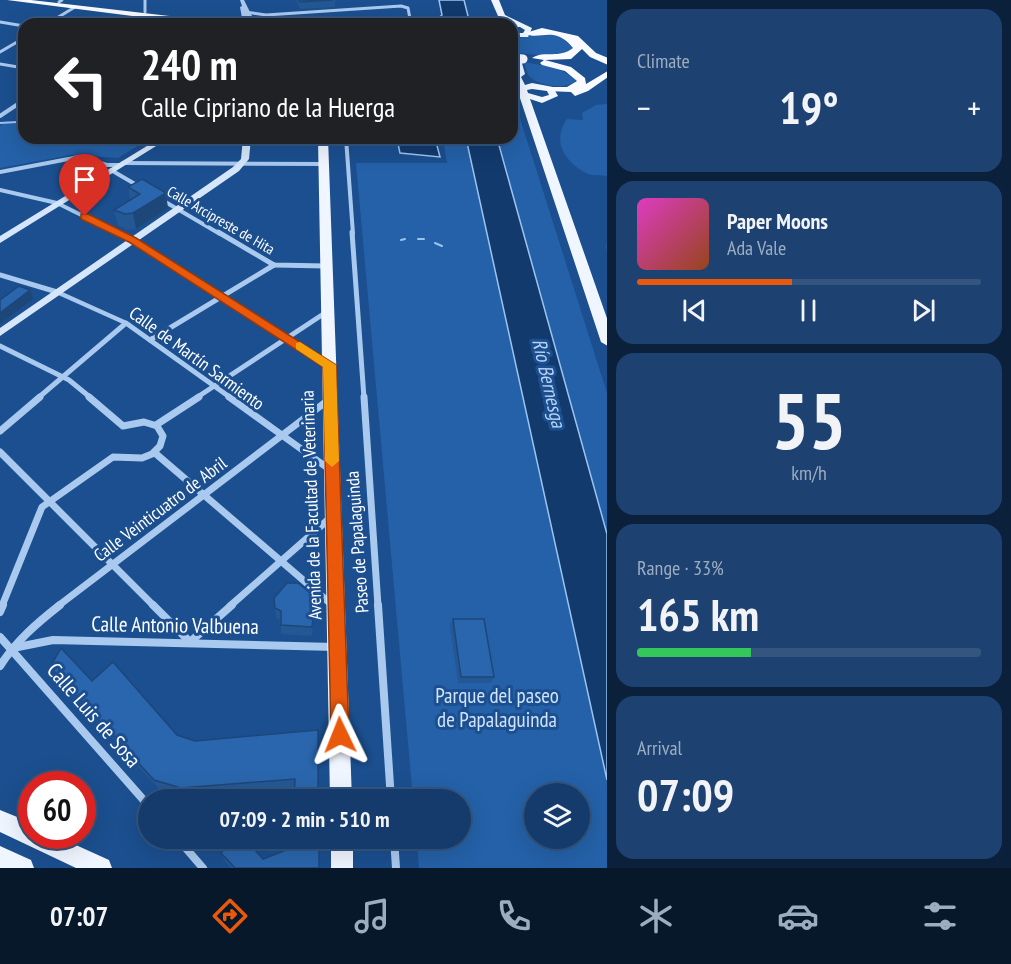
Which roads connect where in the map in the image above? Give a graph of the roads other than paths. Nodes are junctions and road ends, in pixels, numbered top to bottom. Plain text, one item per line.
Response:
1 (11, 0) edge
2 (40, 0) edge
3 (145, 0) edge
4 (488, 0) edge
5 (495, 0) edge
6 (61, 1) edge
7 (242, 1) edge
8 (75, 8) junction
9 (143, 14) junction
10 (250, 15) junction
11 (58, 18) edge
12 (142, 18) edge
13 (172, 18) edge
14 (184, 18) edge
15 (245, 18) edge
16 (251, 18) edge
17 (410, 18) edge
18 (496, 18) edge
19 (505, 18) edge
20 (1, 23) edge
21 (18, 25) edge
22 (518, 27) edge
23 (18, 42) edge
24 (0, 52) edge
25 (518, 57) edge
26 (535, 59) junction
27 (577, 63) dead end
28 (0, 64) edge
29 (518, 64) edge
30 (600, 65) edge
31 (18, 67) edge
32 (607, 75) edge
33 (518, 80) edge
34 (538, 86) junction
35 (523, 92) junction
36 (552, 92) junction
37 (542, 100) junction
38 (18, 106) edge
39 (528, 109) junction
40 (0, 116) edge
41 (155, 144) edge
42 (246, 144) edge
43 (323, 144) edge
44 (346, 144) edge
45 (241, 163) junction
46 (324, 164) junction
47 (118, 166) junction
48 (0, 172) edge
49 (0, 190) edge
50 (147, 191) edge
51 (156, 197) edge
52 (57, 203) junction
53 (177, 209) junction
54 (0, 240) edge
55 (132, 240) junction
56 (274, 265) junction
57 (327, 266) junction
58 (0, 276) edge
59 (57, 292) junction
60 (222, 296) junction
61 (328, 311) junction
62 (126, 323) junction
63 (0, 333) edge
64 (287, 338) junction
65 (607, 339) edge
66 (150, 340) junction
67 (0, 346) edge
68 (330, 365) junction
69 (62, 377) junction
70 (213, 387) junction
71 (331, 398) junction
72 (156, 425) junction
73 (0, 431) edge
74 (280, 436) junction
75 (0, 452) edge
76 (155, 453) junction
77 (333, 472) junction
78 (204, 495) junction
79 (49, 501) junction
80 (334, 515) junction
81 (280, 560) junction
82 (113, 564) junction
83 (336, 608) junction
84 (0, 612) edge
85 (0, 637) edge
86 (190, 642) junction
87 (338, 647) junction
88 (12, 648) junction
89 (0, 666) edge
90 (341, 789) edge
91 (390, 789) edge
92 (138, 793) edge
93 (0, 820) edge
94 (18, 828) edge
95 (61, 849) edge
96 (187, 849) edge
97 (342, 849) edge
98 (395, 849) edge
99 (0, 857) edge
100 (23, 868) edge
101 (101, 868) edge
102 (203, 868) edge
103 (342, 868) edge
104 (396, 868) edge

1 - 8 highway
2 - 6 highway
3 - 9 street
4 - 18 main road
5 - 19 main road
6 - 9 highway
7 - 10 street
7 - 15 street
8 - 9 highway
8 - 11 street
9 - 12 street
9 - 13 highway
9 - 14 highway
10 - 16 street
10 - 17 street
20 - 21 street
22 - 26 highway
22 - 30 highway
23 - 24 street
25 - 26 highway
26 - 27 highway
26 - 30 highway
26 - 36 highway
28 - 31 street
29 - 34 main road
32 - 36 highway
33 - 35 main road
34 - 35 main road
34 - 36 main road
35 - 37 main road
35 - 39 main road
36 - 37 main road
37 - 39 main road
38 - 40 street
39 - 65 main road
41 - 47 main road
42 - 45 main road
43 - 46 main road, Avenida de la Facultad de Veterinaria
44 - 91 street, Paseo de Papalaguinda
45 - 46 street
45 - 47 street
45 - 53 main road
46 - 57 main road, Avenida de la Facultad de Veterinaria
47 - 48 street
47 - 50 street, Calle Arcipreste de Hita
47 - 52 main road
49 - 52 street
51 - 53 street, Calle Arcipreste de Hita
52 - 54 main road
52 - 55 street
53 - 55 main road
53 - 56 street, Calle Arcipreste de Hita
55 - 59 main road
55 - 60 street
56 - 57 street, Calle Arcipreste de Hita
56 - 60 street
57 - 61 main road, Avenida de la Facultad de Veterinaria
58 - 59 street, Calle de Martín Sarmiento
59 - 62 street, Calle de Martín Sarmiento
59 - 63 main road
60 - 64 street
60 - 66 street
61 - 64 street
61 - 68 main road, Avenida de la Facultad de Veterinaria
62 - 66 street, Calle de Martín Sarmiento
62 - 69 street
64 - 68 street
64 - 70 street
66 - 70 street, Calle de Martín Sarmiento
67 - 69 street
68 - 71 main road, Avenida de la Facultad de Veterinaria
69 - 72 street
69 - 73 street
70 - 72 street
70 - 74 street, Calle de Martín Sarmiento
71 - 74 street, Calle Veinticuatro de Abril
71 - 77 main road, Avenida de la Facultad de Veterinaria
72 - 76 street
74 - 77 street, Calle de Martín Sarmiento
74 - 78 street, Calle Veinticuatro de Abril
75 - 79 street
76 - 78 street
76 - 79 street
77 - 80 main road, Avenida de la Facultad de Veterinaria
78 - 81 street
78 - 82 street, Calle Veinticuatro de Abril
79 - 82 street
79 - 84 street
80 - 81 street
80 - 83 main road, Avenida de la Facultad de Veterinaria
81 - 83 street
81 - 86 street
82 - 86 street
82 - 88 street, Calle Veinticuatro de Abril
83 - 87 main road, Avenida de la Facultad de Veterinaria
85 - 88 street, Calle Luis de Sosa
86 - 87 street, Calle Antonio Valbuena
86 - 88 street, Calle Antonio Valbuena
87 - 90 main road, Avenida de la Facultad de Veterinaria
88 - 89 street, Calle Veinticuatro de Abril
88 - 92 street, Calle Luis de Sosa
93 - 94 main road
95 - 101 main road
96 - 102 street
97 - 103 main road
98 - 104 street
99 - 100 main road

